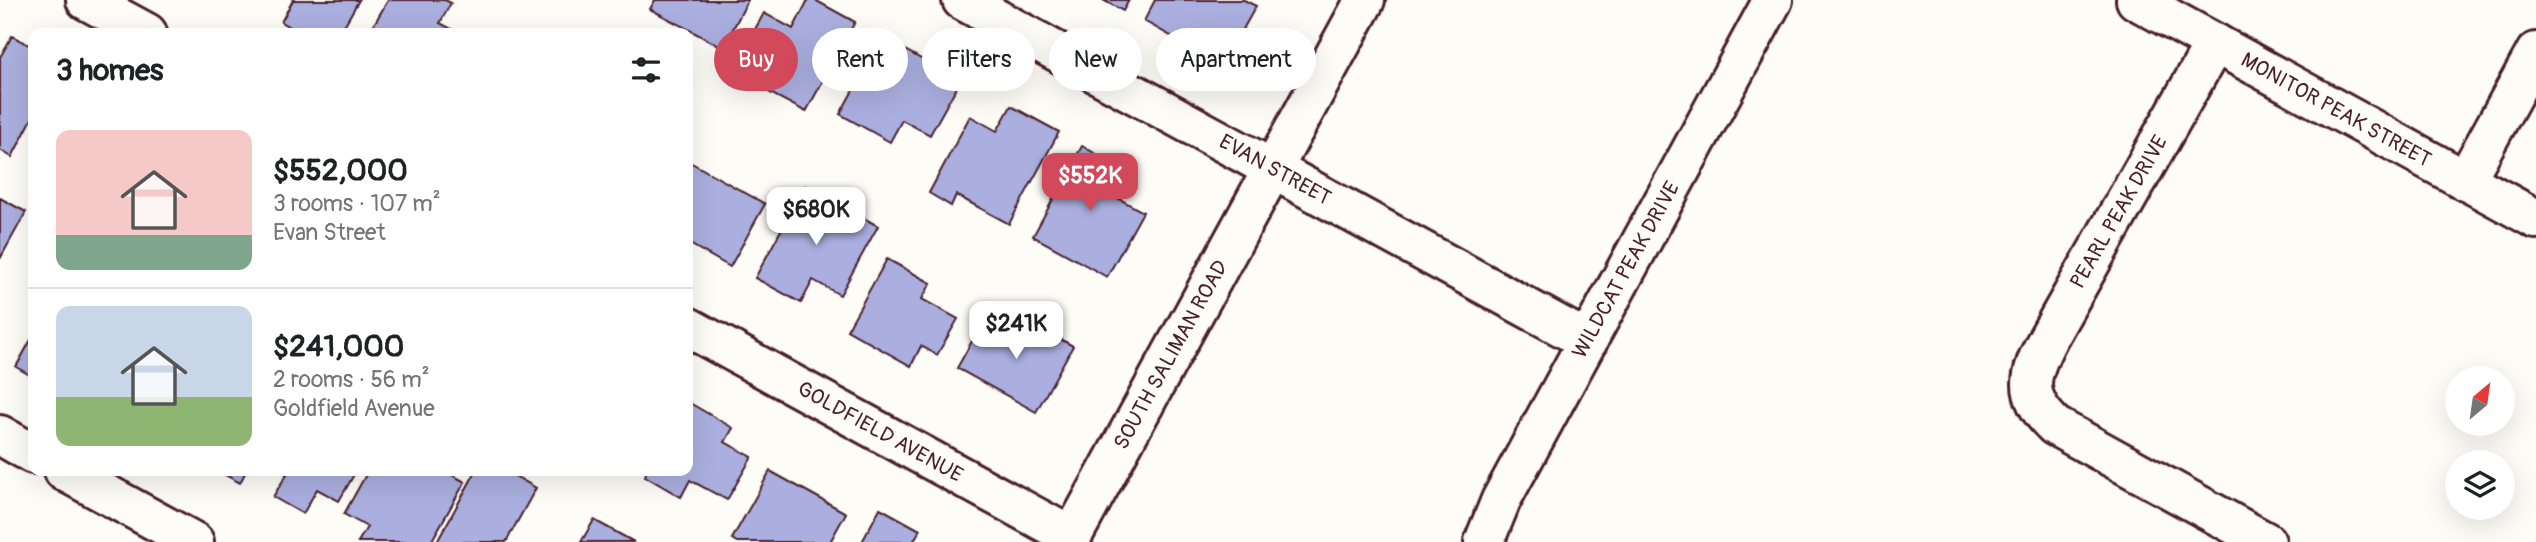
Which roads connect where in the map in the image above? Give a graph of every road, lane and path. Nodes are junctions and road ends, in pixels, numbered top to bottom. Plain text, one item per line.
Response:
1 (86, 0) edge
2 (962, 0) edge
3 (1365, 0) edge
4 (1773, 0) edge
5 (2136, 0) edge
6 (138, 28) edge
7 (2215, 43) junction
8 (2536, 52) edge
9 (1272, 169) junction
10 (2466, 181) junction
11 (2536, 219) edge
12 (693, 330) edge
13 (1588, 341) junction
14 (0, 435) edge
15 (28, 451) edge
16 (73, 476) edge
17 (1071, 539) edge
18 (194, 542) edge
19 (1484, 542) edge
20 (2266, 542) edge

1 - 6 street
2 - 9 street, EVAN STREET
3 - 9 street, SOUTH SALIMAN ROAD
4 - 13 street, WILDCAT PEAK DRIVE
5 - 7 street, MONITOR PEAK STREET
7 - 10 street, MONITOR PEAK STREET
7 - 20 street, PEARL PEAK DRIVE
8 - 10 street
9 - 13 street, EVAN STREET
9 - 17 street, SOUTH SALIMAN ROAD
10 - 11 street, MONITOR PEAK STREET
12 - 17 street, GOLDFIELD AVENUE
13 - 19 street, WILDCAT PEAK DRIVE
14 - 15 street
16 - 18 street

